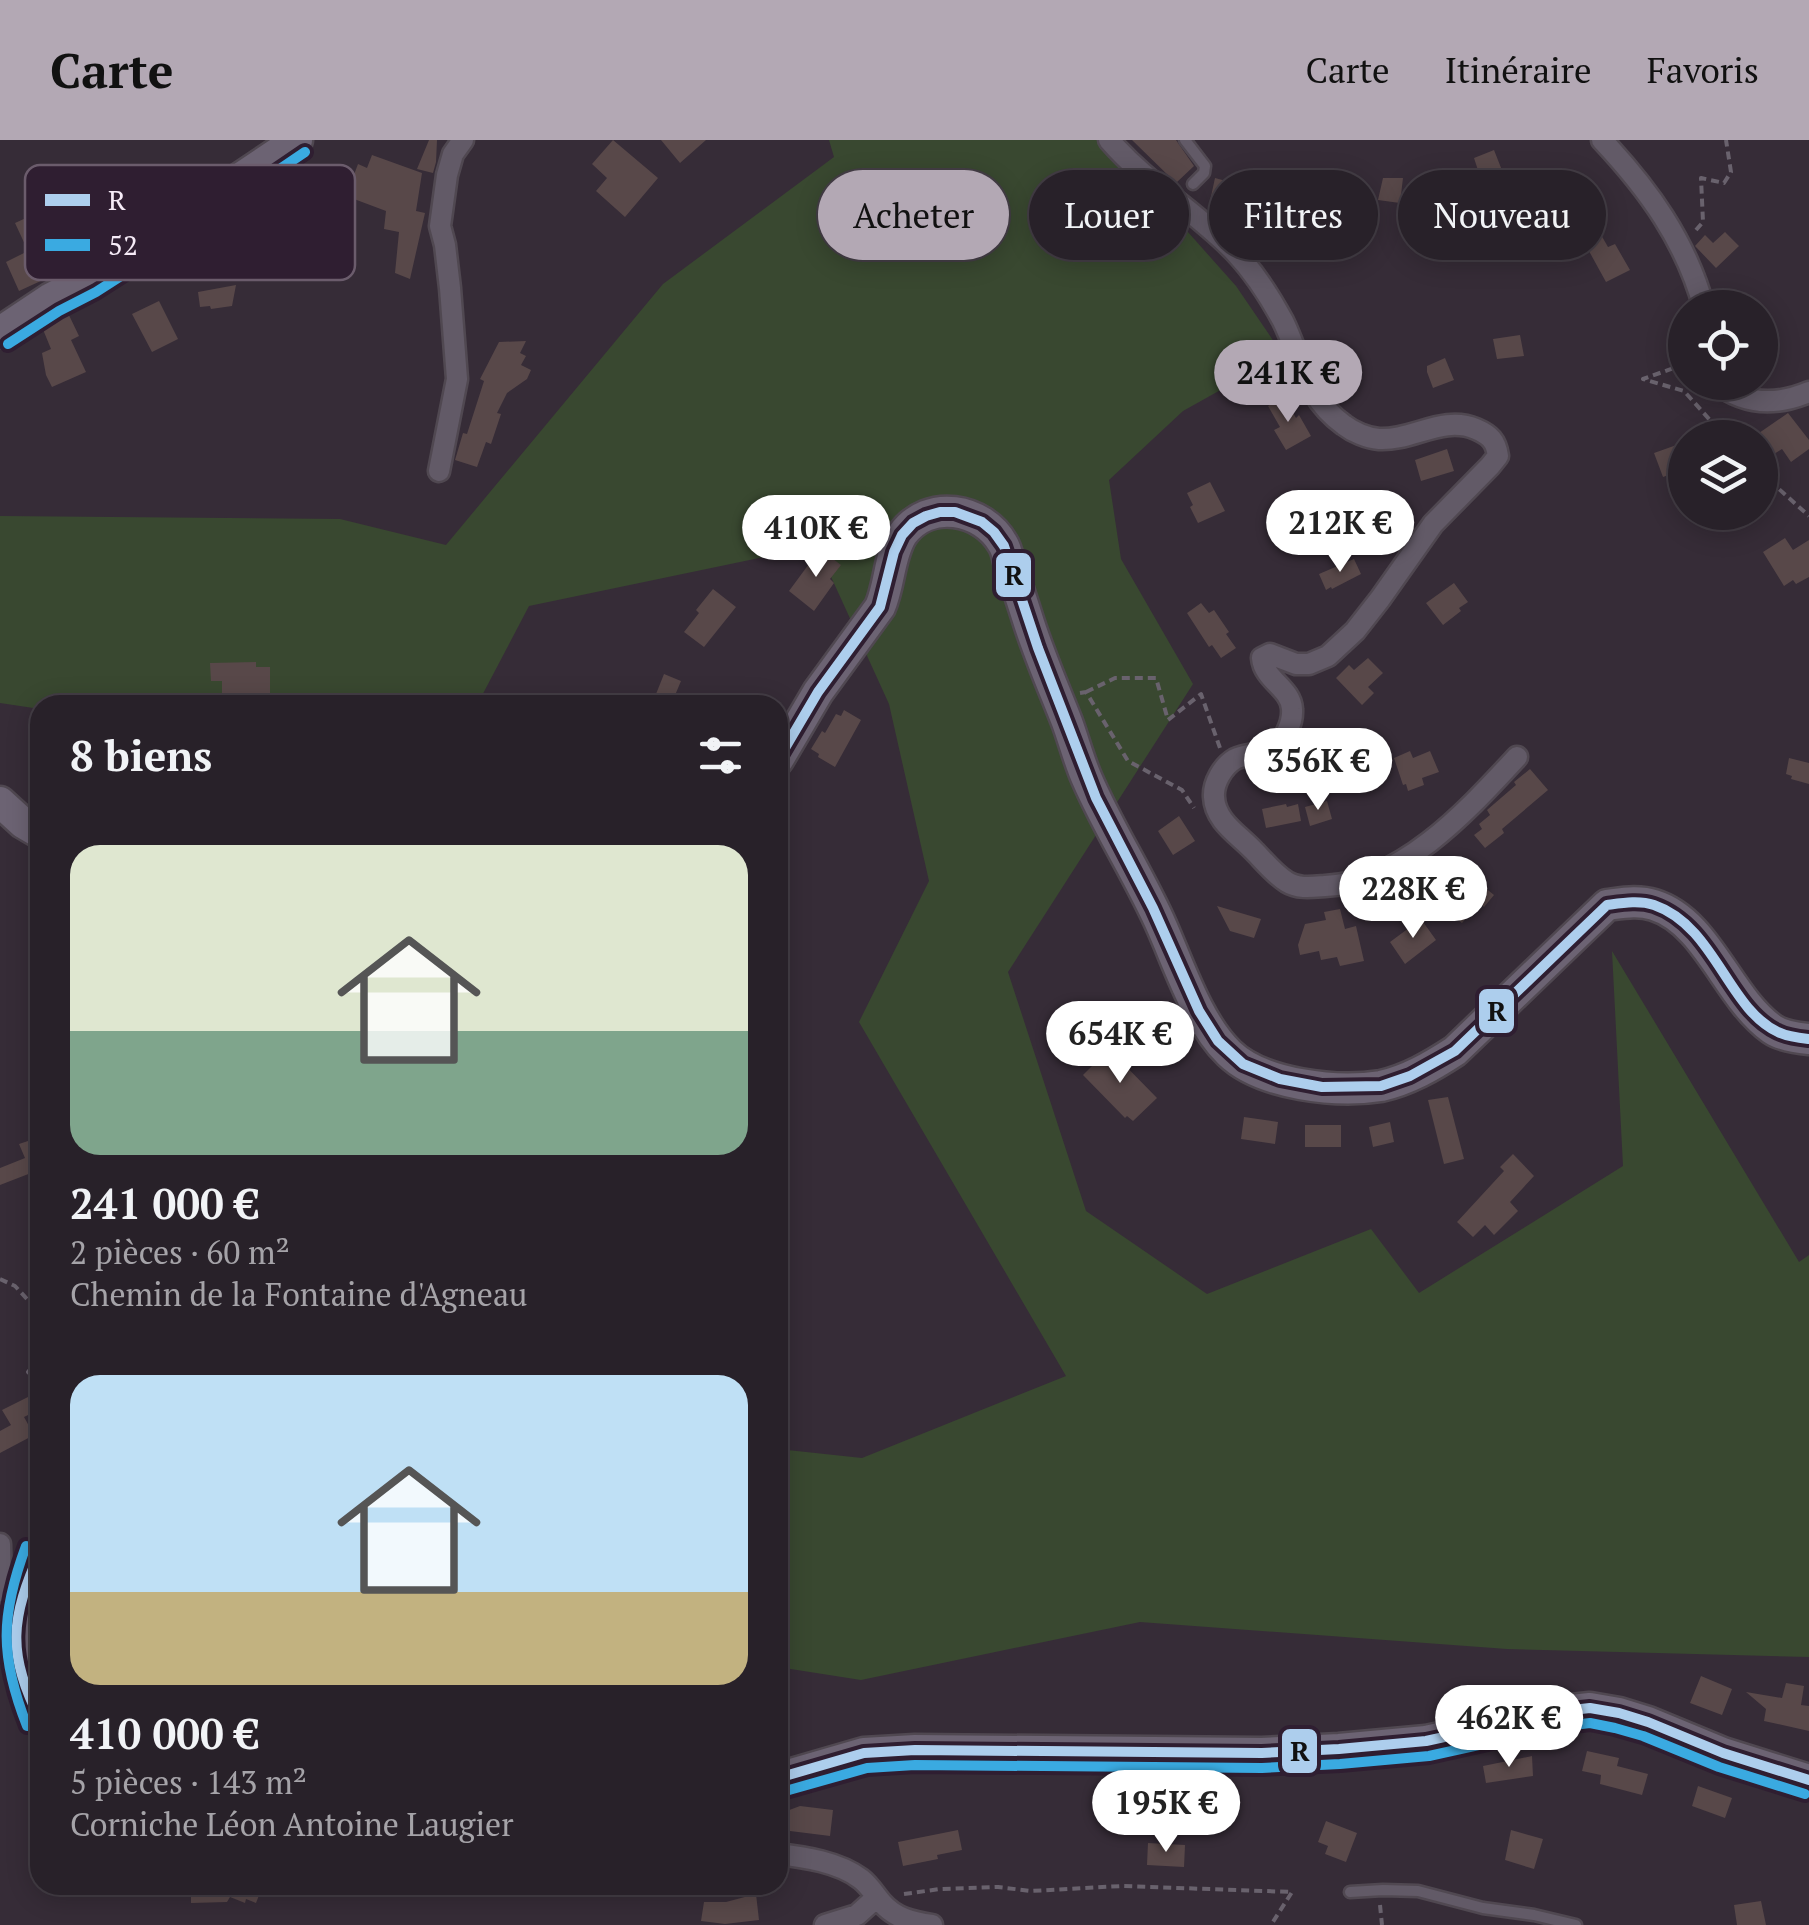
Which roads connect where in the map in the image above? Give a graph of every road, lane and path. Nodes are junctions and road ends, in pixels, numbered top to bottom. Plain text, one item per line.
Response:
1 (297, 140) edge
2 (463, 140) edge
3 (1109, 140) edge
4 (1186, 140) edge
5 (1602, 140) edge
6 (1726, 140) edge
7 (260, 165) edge
8 (1193, 184) dead end
9 (1682, 245) junction
10 (86, 280) edge
11 (1698, 290) edge
12 (0, 332) edge
13 (1668, 370) edge
14 (1668, 386) edge
15 (1809, 392) edge
16 (1692, 400) edge
17 (1752, 400) edge
18 (1710, 420) edge
19 (439, 471) dead end
20 (1778, 488) edge
21 (1809, 516) edge
22 (1086, 692) junction
23 (1068, 724) junction
24 (788, 745) edge
25 (1517, 757) dead end
26 (1236, 758) junction
27 (0, 802) edge
28 (1197, 813) dead end
29 (30, 827) edge
30 (1809, 1039) edge
31 (0, 1278) edge
32 (30, 1303) edge
33 (0, 1544) edge
34 (30, 1574) edge
35 (7, 1594) edge
36 (30, 1699) edge
37 (788, 1775) edge
38 (1809, 1780) edge
39 (788, 1856) edge
40 (1382, 1890) junction
41 (1350, 1892) dead end
42 (879, 1899) junction
43 (825, 1925) edge
44 (932, 1925) edge
45 (1270, 1925) edge
46 (1382, 1925) edge
47 (1576, 1925) edge

1 - 7 main road
2 - 19 street
3 - 26 street
4 - 8 lane
5 - 9 street
6 - 9 path
9 - 11 street
10 - 12 main road
13 - 14 path
15 - 17 street
16 - 18 path
20 - 21 path
22 - 23 path
22 - 26 path
22 - 28 path
23 - 24 main road
23 - 30 main road
25 - 26 street
27 - 29 main road
31 - 32 path
33 - 35 street
34 - 35 main road
35 - 36 main road
37 - 38 main road
39 - 42 street
40 - 41 lane
40 - 46 path
40 - 47 lane
42 - 43 street
42 - 44 street
42 - 45 path

